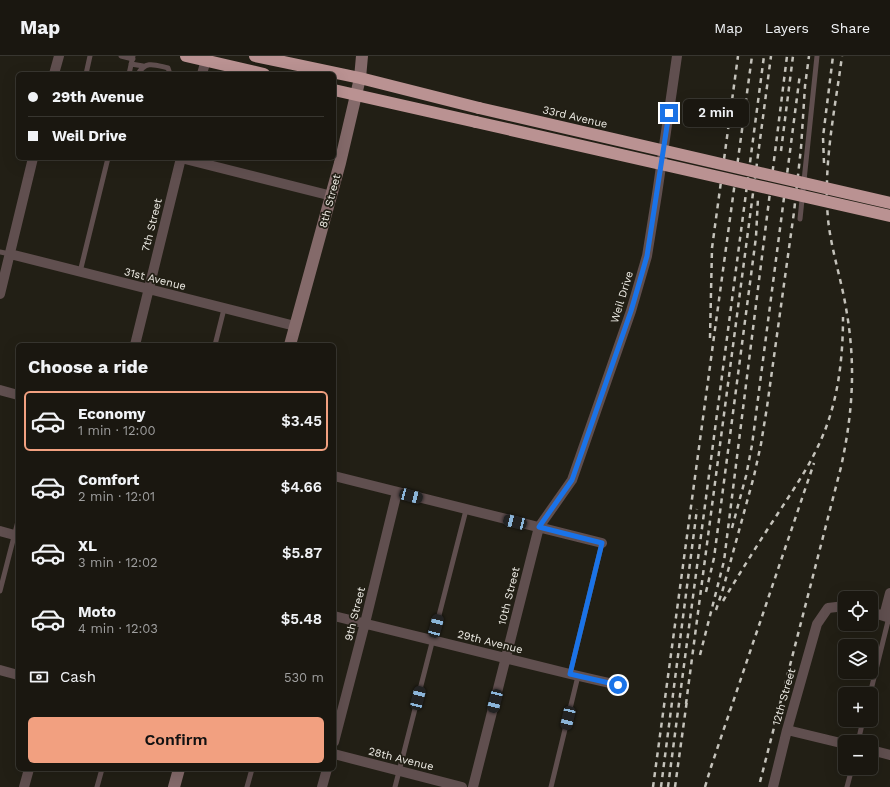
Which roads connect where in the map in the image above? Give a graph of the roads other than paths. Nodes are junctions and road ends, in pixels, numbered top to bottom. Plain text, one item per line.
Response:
1 (59, 56) edge
2 (90, 56) edge
3 (121, 56) edge
4 (186, 56) edge
5 (255, 56) edge
6 (362, 56) edge
7 (678, 56) edge
8 (817, 56) edge
9 (206, 58) edge
10 (276, 58) edge
11 (132, 60) edge
12 (143, 66) junction
13 (55, 72) edge
14 (86, 72) edge
15 (129, 72) edge
16 (139, 72) edge
17 (169, 72) edge
18 (202, 72) edge
19 (257, 72) edge
20 (335, 72) edge
21 (336, 72) edge
22 (360, 78) junction
23 (336, 90) edge
24 (356, 95) junction
25 (32, 160) edge
26 (108, 160) edge
27 (181, 160) edge
28 (189, 160) edge
29 (332, 196) junction
30 (890, 203) edge
31 (890, 216) edge
32 (800, 219) dead end
33 (5, 253) edge
34 (80, 272) junction
35 (149, 290) junction
36 (0, 294) edge
37 (224, 309) junction
38 (295, 326) junction
39 (136, 343) edge
40 (215, 343) edge
41 (291, 343) edge
42 (0, 390) edge
43 (16, 394) edge
44 (336, 477) edge
45 (397, 492) junction
46 (466, 510) junction
47 (539, 527) junction
48 (0, 531) edge
49 (16, 535) edge
50 (602, 543) joint
51 (0, 592) edge
52 (890, 593) edge
53 (838, 607) edge
54 (878, 614) edge
55 (336, 616) edge
56 (888, 617) edge
57 (365, 623) junction
58 (433, 640) junction
59 (506, 658) junction
60 (0, 670) edge
61 (16, 674) edge
62 (574, 675) junction
63 (618, 685) dead end
64 (872, 687) edge
65 (787, 730) junction
66 (336, 734) edge
67 (838, 742) edge
68 (878, 751) edge
69 (890, 754) edge
70 (336, 755) edge
71 (28, 771) edge
72 (101, 771) edge
73 (178, 771) edge
74 (251, 771) edge
75 (326, 771) edge
76 (399, 771) junction
77 (851, 775) edge
78 (24, 787) edge
79 (97, 787) edge
80 (174, 787) edge
81 (247, 787) edge
82 (322, 787) edge
83 (395, 787) edge
84 (462, 787) edge
85 (473, 787) edge
86 (551, 787) edge
87 (773, 787) edge
88 (848, 787) edge

1 - 13 street
2 - 14 lane
3 - 11 lane
4 - 9 highway
5 - 10 highway, 33rd Avenue
6 - 22 main road, 8th Street
7 - 47 street, Weil Drive
8 - 32 lane
9 - 18 street
9 - 19 highway
10 - 20 highway, 33rd Avenue
11 - 12 lane
11 - 15 lane
12 - 16 lane
12 - 17 lane
21 - 22 highway, 33rd Avenue
22 - 24 main road, 8th Street
22 - 30 highway, 33rd Avenue, bridge
23 - 24 highway
24 - 29 main road, 8th Street
24 - 31 highway, bridge
25 - 33 street
26 - 34 lane
27 - 35 street, 7th Street
28 - 29 street
29 - 38 main road, 8th Street
33 - 34 street, 31st Avenue
33 - 36 street
34 - 35 street, 31st Avenue
35 - 37 street, 31st Avenue
35 - 39 street, 7th Street
37 - 38 street, 31st Avenue
37 - 40 lane
38 - 41 main road, 8th Street
42 - 43 street
44 - 45 street
45 - 46 street
45 - 57 street, 9th Street
46 - 47 street
46 - 58 lane
47 - 50 street
47 - 59 street, 10th Street
48 - 49 street
49 - 51 lane
50 - 62 lane
52 - 56 street
53 - 65 street, 12th Street
54 - 56 street
55 - 57 street, 29th Avenue
56 - 64 lane
57 - 58 street, 29th Avenue
57 - 66 street, 9th Street
58 - 59 street, 29th Avenue
58 - 76 lane
59 - 62 street, 29th Avenue
59 - 85 street, 10th Street
60 - 61 street
62 - 63 street, 29th Avenue
62 - 86 lane
65 - 67 street
65 - 87 street, 12th Street
68 - 69 street
70 - 76 street, 28th Avenue
71 - 78 street
72 - 79 lane
73 - 80 main road
74 - 81 lane
75 - 82 street
76 - 83 lane
76 - 84 street, 28th Avenue
77 - 88 lane

